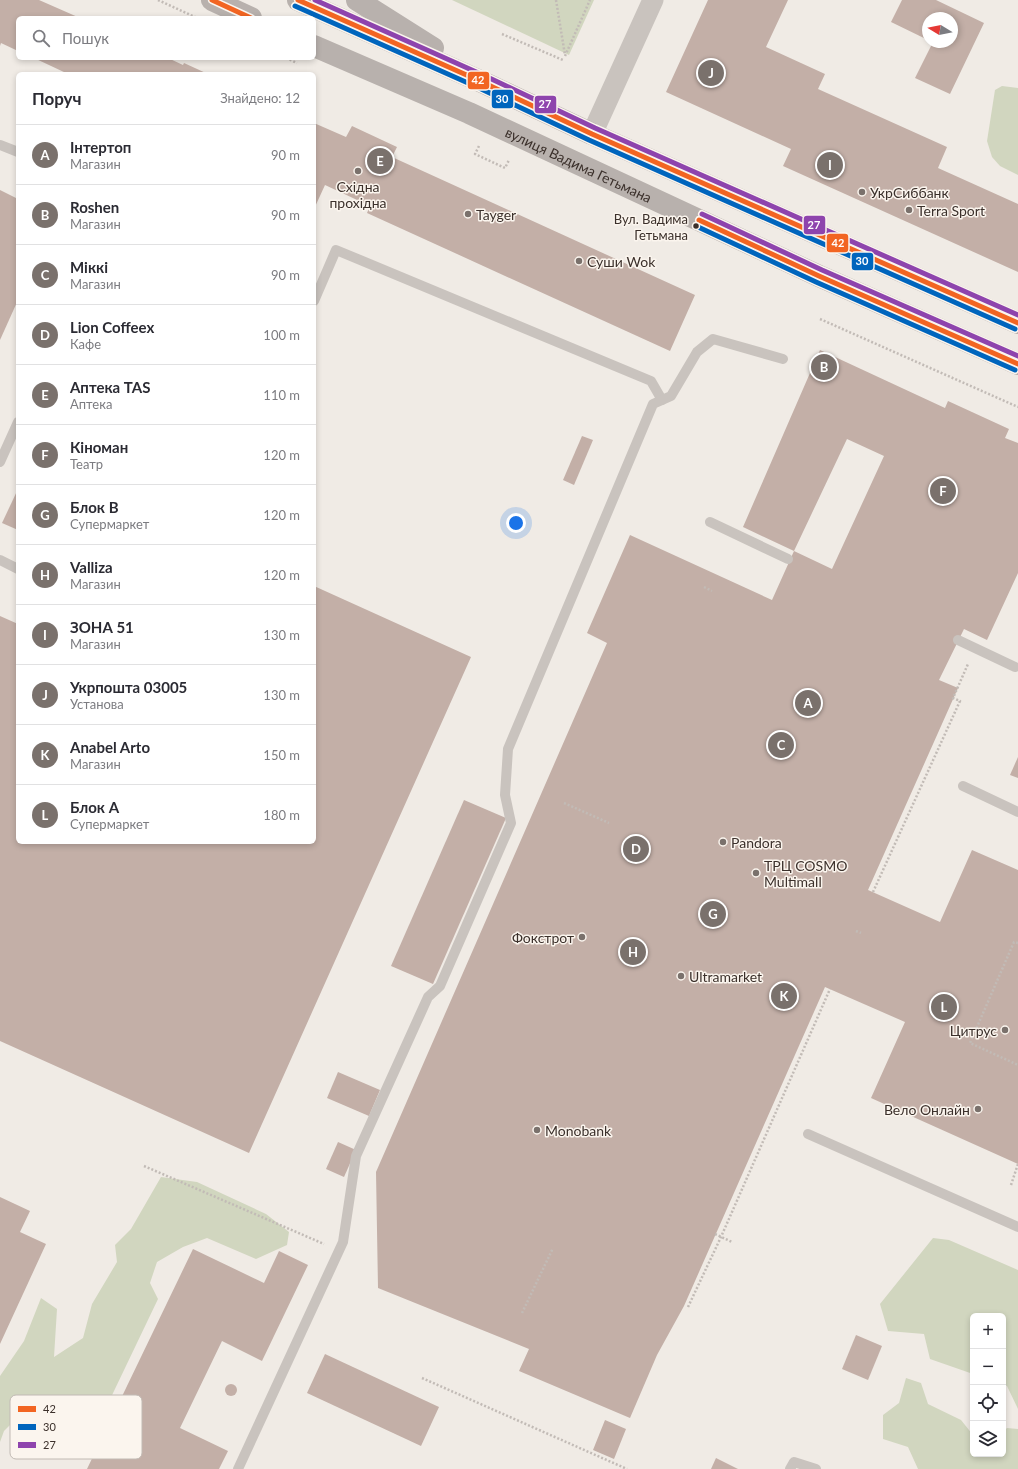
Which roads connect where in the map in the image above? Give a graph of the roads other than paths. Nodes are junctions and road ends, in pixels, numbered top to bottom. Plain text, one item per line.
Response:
1 (212, 0) edge
2 (298, 0) edge
3 (357, 0) edge
4 (652, 0) edge
5 (247, 16) edge
6 (316, 47) edge
7 (480, 80) junction
8 (592, 134) junction
9 (0, 145) edge
10 (16, 151) edge
11 (316, 295) edge
12 (1018, 323) edge
13 (783, 359) dead end
14 (1018, 364) edge
15 (662, 400) junction
16 (16, 426) edge
17 (0, 462) edge
18 (710, 522) dead end
19 (788, 559) dead end
20 (0, 560) edge
21 (16, 567) edge
22 (958, 640) dead end
23 (1016, 667) dead end
24 (963, 786) dead end
25 (1018, 812) edge
26 (808, 1134) dead end
27 (1018, 1227) edge
28 (238, 1469) edge
29 (790, 1469) edge
30 (816, 1469) edge

1 - 5 main road
2 - 7 main road
3 - 7 main road
4 - 8 street
6 - 14 main road, вулиця Вадима Гетьмана
7 - 8 main road
8 - 12 main road
9 - 10 lane
11 - 15 lane
13 - 15 lane
15 - 28 lane
16 - 17 lane
18 - 19 lane
20 - 21 lane
22 - 23 lane
24 - 25 lane
26 - 27 lane
29 - 30 lane

